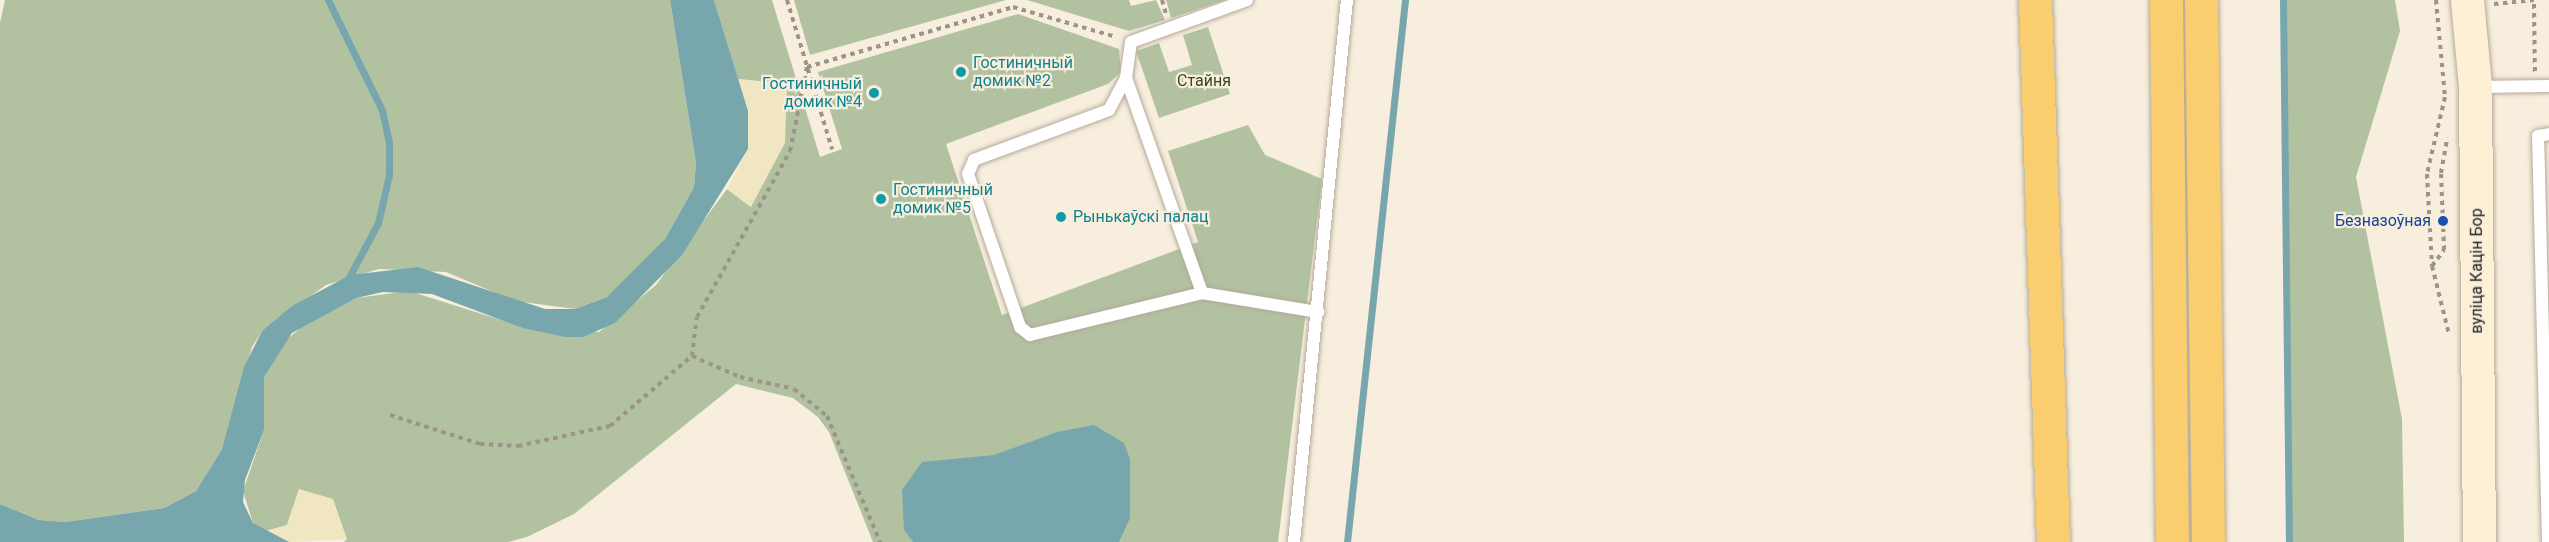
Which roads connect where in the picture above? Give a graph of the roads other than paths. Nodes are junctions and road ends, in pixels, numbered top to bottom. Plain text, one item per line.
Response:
1 (1247, 0) edge
2 (1347, 0) edge
3 (2035, 0) edge
4 (2166, 0) edge
5 (2201, 0) edge
6 (2477, 2) edge
7 (1126, 78) junction
8 (2549, 86) edge
9 (2475, 87) junction
10 (2549, 134) edge
11 (1202, 293) junction
12 (1318, 312) junction
13 (1294, 542) edge
14 (2053, 542) edge
15 (2172, 542) edge
16 (2208, 542) edge
17 (2479, 542) edge
18 (2548, 542) edge

1 - 7 lane
2 - 12 lane
3 - 14 highway
4 - 15 highway
5 - 16 highway
6 - 9 main road, вуліца Кацін Бор
7 - 11 lane
7 - 11 lane
8 - 9 lane
9 - 17 main road, вуліца Кацін Бор
10 - 18 lane
11 - 12 lane
12 - 13 lane

